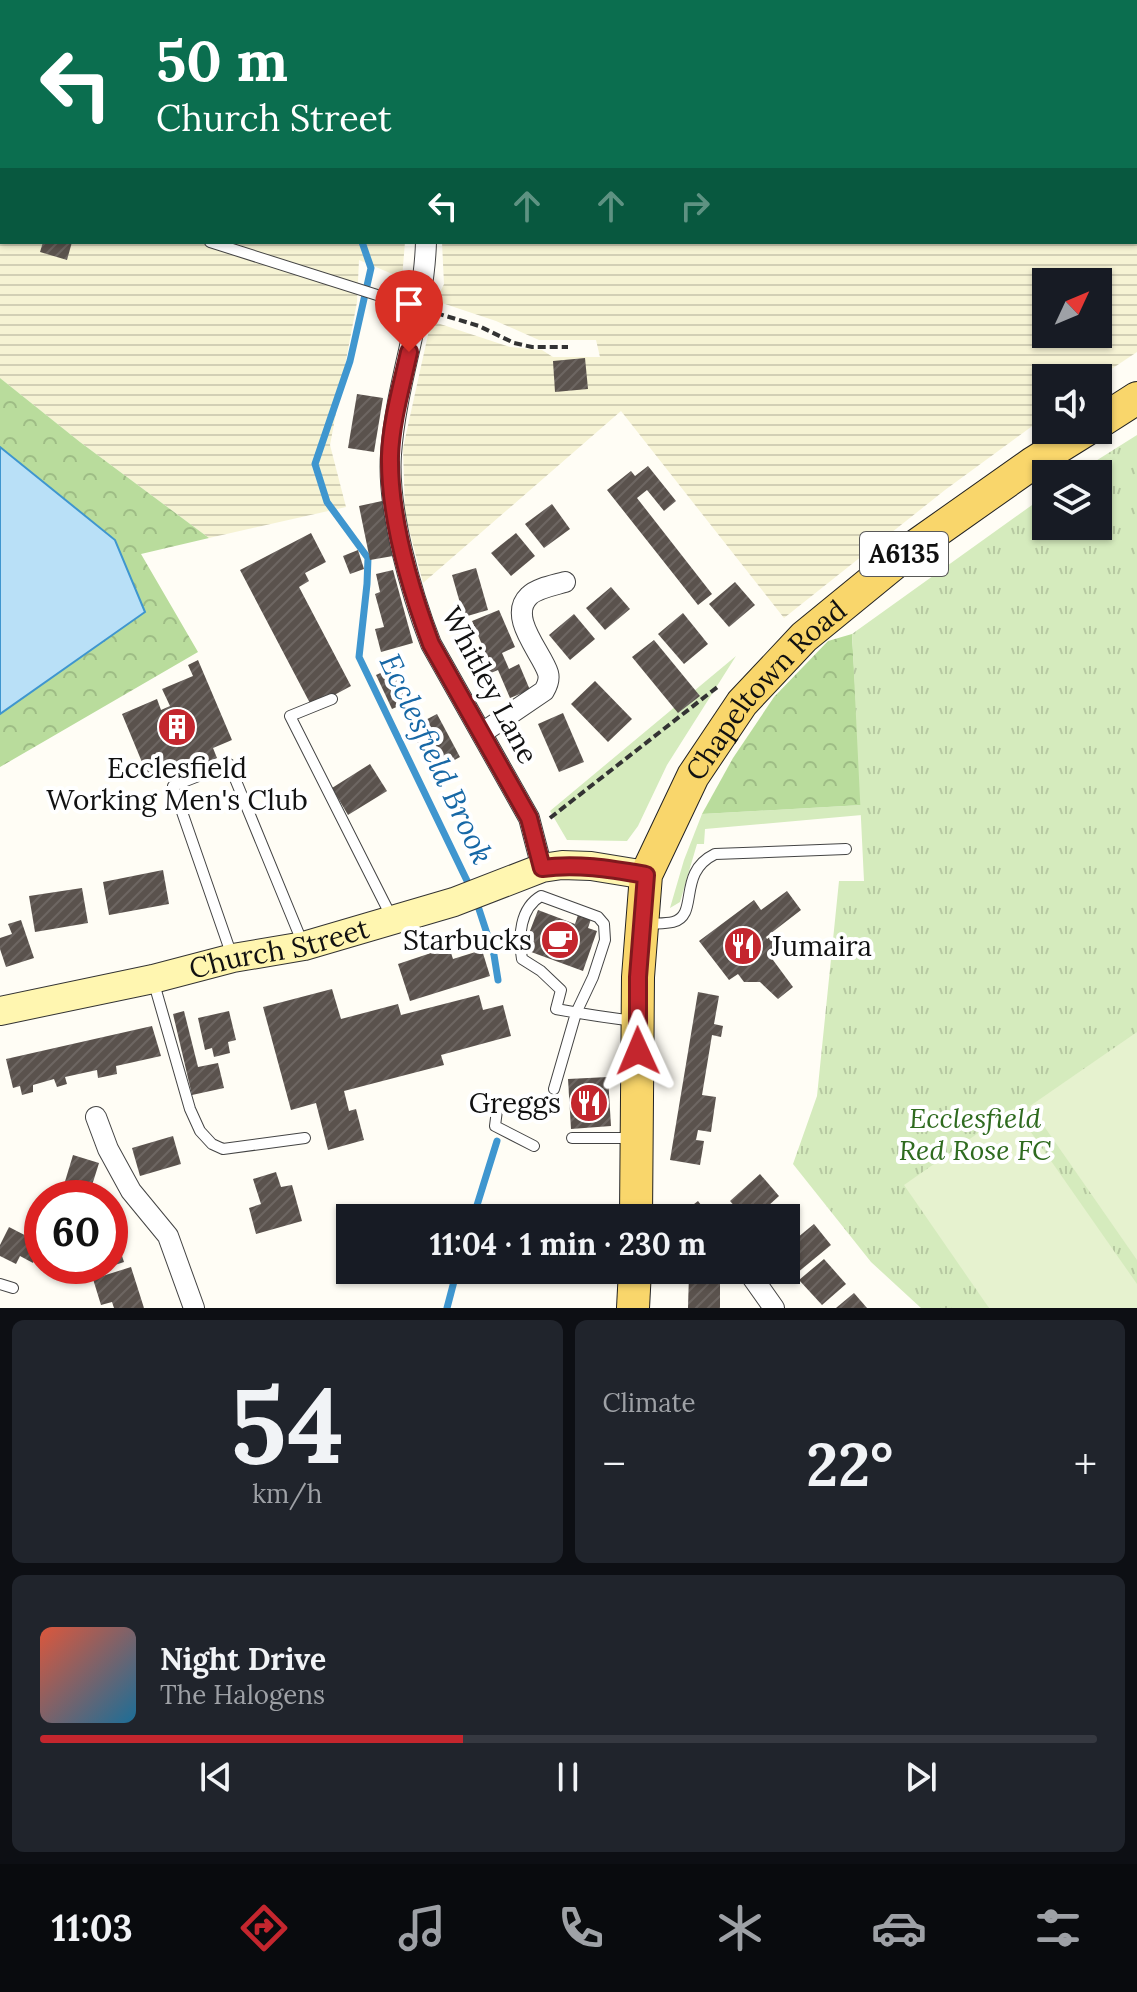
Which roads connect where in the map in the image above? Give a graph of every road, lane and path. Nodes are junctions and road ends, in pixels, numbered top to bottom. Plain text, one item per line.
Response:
1 (216, 244) edge
2 (426, 244) edge
3 (418, 308) junction
4 (568, 347) dead end
5 (1137, 398) edge
6 (1112, 414) edge
7 (1064, 444) edge
8 (565, 582) dead end
9 (719, 685) dead end
10 (332, 699) dead end
11 (482, 733) junction
12 (533, 832) junction
13 (846, 849) dead end
14 (542, 868) junction
15 (646, 875) junction
16 (394, 922) junction
17 (640, 925) junction
18 (304, 946) junction
19 (233, 958) junction
20 (153, 979) junction
21 (0, 1011) edge
22 (576, 1013) junction
23 (637, 1021) junction
24 (554, 1089) dead end
25 (498, 1102) dead end
26 (96, 1117) dead end
27 (305, 1138) dead end
28 (572, 1138) dead end
29 (639, 1139) junction
30 (534, 1146) dead end
31 (637, 1204) edge
32 (0, 1284) edge
33 (634, 1284) edge
34 (757, 1284) edge
35 (13, 1288) dead end
36 (194, 1308) edge
37 (633, 1308) edge
38 (774, 1308) edge

1 - 3 lane
2 - 3 street, Whitley Lane
3 - 4 path
3 - 11 street, Whitley Lane
5 - 6 main road
7 - 15 main road, Chapeltown Road / A6135
8 - 11 street
9 - 12 path
10 - 16 lane
11 - 12 street, Whitley Lane
12 - 14 street, Whitley Lane
13 - 17 lane
14 - 15 main road, Church Street
14 - 16 main road, Church Street
15 - 17 main road, A6135
16 - 18 main road, Church Street
17 - 23 main road, A6135
18 - 19 main road, Church Street
18 - 19 lane
19 - 20 main road, Church Street
20 - 21 main road, Church Street
20 - 27 lane
22 - 22 lane
22 - 23 lane
22 - 24 lane
23 - 29 main road, A6135
25 - 30 lane
26 - 36 street
28 - 29 lane
29 - 31 main road, A6135
32 - 35 lane
33 - 37 main road
34 - 38 street

